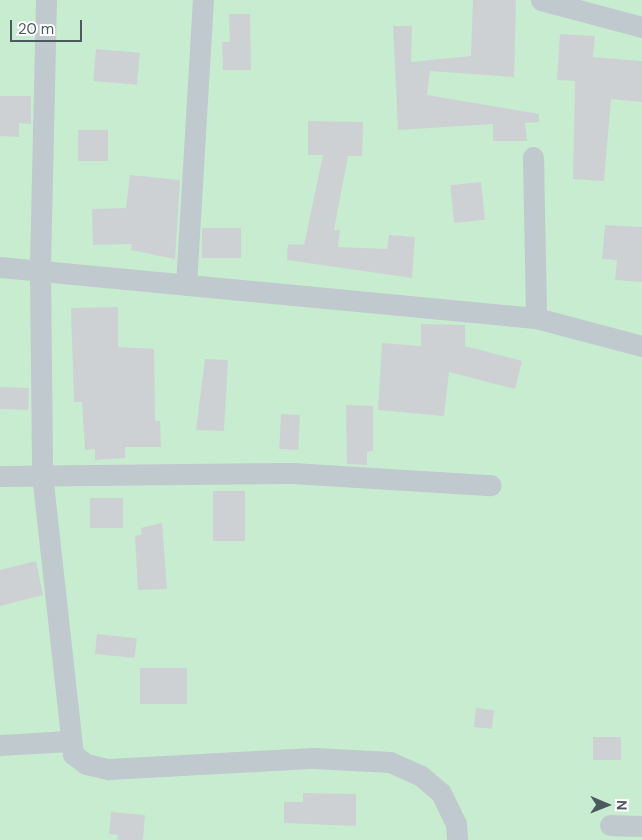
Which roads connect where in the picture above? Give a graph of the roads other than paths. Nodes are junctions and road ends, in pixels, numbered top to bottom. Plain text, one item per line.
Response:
1 (46, 0) edge
2 (203, 0) edge
3 (541, 0) edge
4 (573, 4) edge
5 (642, 26) edge
6 (533, 157) dead end
7 (0, 267) edge
8 (40, 272) junction
9 (186, 285) junction
10 (536, 318) junction
11 (642, 346) edge
12 (42, 474) junction
13 (0, 476) edge
14 (491, 485) dead end
15 (69, 741) junction
16 (0, 745) edge
17 (610, 825) dead end
18 (642, 826) edge
19 (457, 840) edge

1 - 8 street
2 - 9 street
3 - 4 street
4 - 5 street
6 - 10 street
7 - 8 street
8 - 9 street
8 - 12 street
9 - 10 street
10 - 11 street
12 - 13 street
12 - 14 street
12 - 15 street
15 - 16 street
15 - 19 street
17 - 18 street

